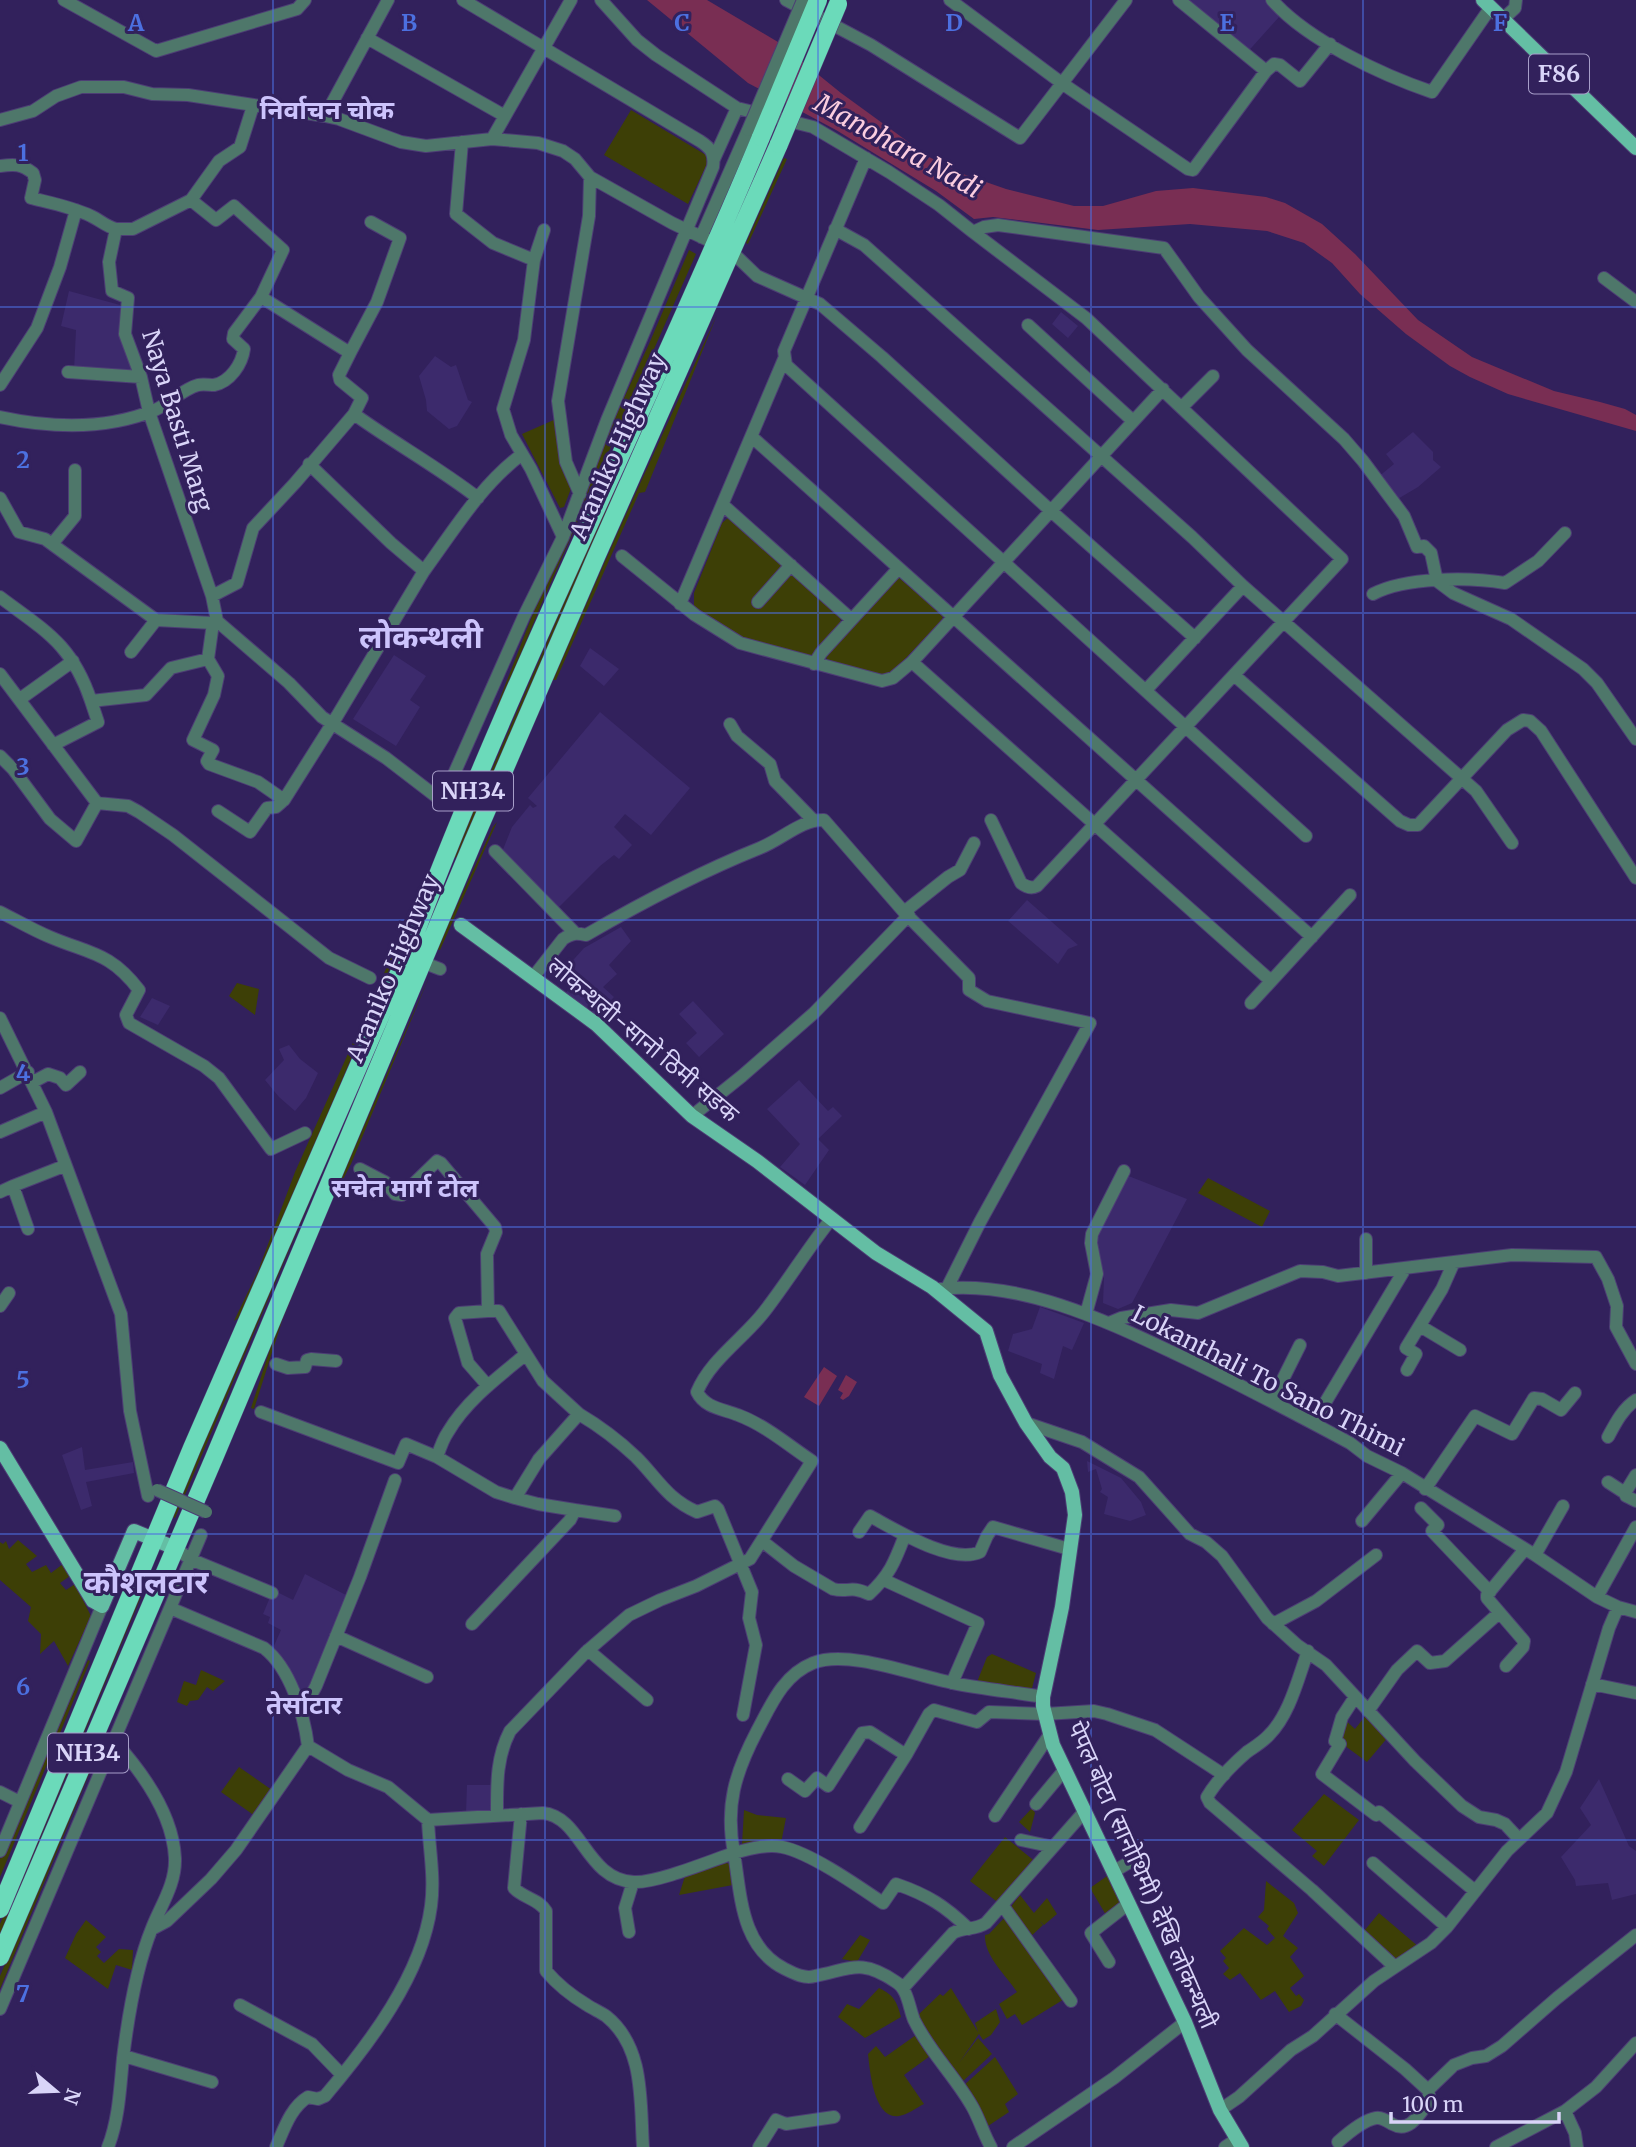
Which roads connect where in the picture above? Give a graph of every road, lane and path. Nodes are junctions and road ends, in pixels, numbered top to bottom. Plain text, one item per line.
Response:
1 (64, 0) edge
2 (305, 0) edge
3 (388, 0) edge
4 (463, 0) edge
5 (571, 0) edge
6 (601, 0) edge
7 (786, 0) edge
8 (803, 0) edge
9 (818, 0) edge
10 (950, 0) edge
11 (1126, 0) edge
12 (1179, 0) edge
13 (1272, 0) edge
14 (1516, 0) edge
15 (839, 2) edge
16 (1487, 4) edge
17 (1503, 19) junction
18 (367, 38) junction
19 (1330, 44) junction
20 (542, 49) junction
21 (1266, 71) junction
22 (1063, 84) junction
23 (253, 106) junction
24 (737, 108) junction
25 (325, 116) junction
26 (505, 116) junction
27 (0, 121) edge
28 (754, 133) junction
29 (492, 139) junction
30 (462, 142) junction
31 (1636, 148) edge
32 (866, 158) junction
33 (714, 159) junction
34 (0, 166) edge
35 (590, 177) junction
36 (191, 200) junction
37 (76, 210) junction
38 (371, 222) dead end
39 (116, 229) junction
40 (835, 229) junction
41 (544, 230) dead end
42 (688, 231) junction
43 (973, 232) junction
44 (716, 244) junction
45 (534, 260) junction
46 (1604, 278) dead end
47 (807, 297) junction
48 (261, 298) junction
49 (1636, 302) edge
50 (1028, 325) dead end
51 (350, 353) junction
52 (784, 359) junction
53 (68, 372) dead end
54 (1213, 376) dead end
55 (141, 377) junction
56 (0, 385) edge
57 (1163, 389) junction
58 (1182, 407) junction
59 (149, 412) junction
60 (354, 414) junction
61 (0, 417) edge
62 (1133, 421) junction
63 (752, 437) junction
64 (521, 455) junction
65 (1101, 457) junction
66 (309, 464) junction
67 (75, 470) dead end
68 (580, 494) junction
69 (0, 498) edge
70 (478, 498) junction
71 (723, 505) junction
72 (1051, 511) junction
73 (1565, 533) dead end
74 (563, 537) junction
75 (52, 544) junction
76 (622, 556) dead end
77 (1002, 562) junction
78 (791, 565) junction
79 (898, 569) junction
80 (424, 570) junction
81 (1437, 581) junction
82 (1243, 586) junction
83 (1373, 594) dead end
84 (212, 596) junction
85 (0, 597) edge
86 (758, 602) dead end
87 (680, 604) junction
88 (953, 616) junction
89 (852, 619) junction
90 (156, 620) junction
91 (1284, 621) junction
92 (215, 622) junction
93 (1195, 638) junction
94 (131, 652) dead end
95 (208, 659) junction
96 (73, 661) junction
97 (912, 662) junction
98 (814, 664) junction
99 (0, 674) edge
100 (1234, 674) junction
101 (1146, 690) junction
102 (20, 699) junction
103 (91, 701) junction
104 (332, 723) junction
105 (730, 724) dead end
106 (1186, 727) junction
107 (1636, 738) edge
108 (53, 746) junction
109 (0, 757) edge
110 (1137, 779) junction
111 (1461, 780) junction
112 (284, 800) junction
113 (97, 803) junction
114 (218, 811) dead end
115 (813, 820) junction
116 (991, 820) dead end
117 (1094, 825) junction
118 (1306, 836) dead end
119 (974, 843) dead end
120 (1511, 843) dead end
121 (495, 851) dead end
122 (1636, 878) edge
123 (1350, 894) dead end
124 (0, 912) edge
125 (906, 914) junction
126 (461, 925) dead end
127 (575, 933) junction
128 (1312, 937) junction
129 (415, 956) junction
130 (440, 969) dead end
131 (534, 976) junction
132 (370, 978) dead end
133 (1271, 981) junction
134 (1251, 1003) dead end
135 (0, 1018) edge
136 (6, 1041) edge
137 (80, 1072) dead end
138 (31, 1077) junction
139 (0, 1088) edge
140 (46, 1112) junction
141 (692, 1116) junction
142 (0, 1132) edge
143 (305, 1133) dead end
144 (64, 1166) junction
145 (360, 1169) dead end
146 (1124, 1171) dead end
147 (13, 1186) junction
148 (0, 1192) edge
149 (832, 1218) junction
150 (28, 1229) dead end
151 (1366, 1238) dead end
152 (1454, 1262) junction
153 (1405, 1269) junction
154 (1366, 1273) junction
155 (940, 1288) junction
156 (9, 1293) dead end
157 (0, 1306) edge
158 (488, 1311) junction
159 (1086, 1314) junction
160 (1109, 1323) junction
161 (1420, 1326) junction
162 (1300, 1345) dead end
163 (1460, 1350) dead end
164 (525, 1355) junction
165 (336, 1361) dead end
166 (276, 1364) dead end
167 (1636, 1364) edge
168 (1407, 1370) dead end
169 (488, 1386) junction
170 (1575, 1393) dead end
171 (1636, 1401) edge
172 (1272, 1402) junction
173 (261, 1412) dead end
174 (579, 1414) junction
175 (1026, 1423) junction
176 (1313, 1423) junction
177 (1608, 1437) dead end
178 (0, 1448) edge
179 (436, 1457) junction
180 (1402, 1473) junction
181 (1636, 1475) edge
182 (395, 1480) dead end
183 (1608, 1482) dead end
184 (1425, 1489) junction
185 (1631, 1497) edge
186 (515, 1498) junction
187 (1563, 1506) dead end
188 (1421, 1508) dead end
189 (575, 1510) junction
190 (206, 1512) dead end
191 (615, 1516) dead end
192 (1362, 1521) dead end
193 (1636, 1527) edge
194 (859, 1532) dead end
195 (201, 1535) dead end
196 (905, 1535) junction
197 (155, 1541) junction
198 (762, 1541) junction
199 (174, 1548) junction
200 (1069, 1549) junction
201 (1530, 1552) junction
202 (1376, 1555) dead end
203 (190, 1559) junction
204 (741, 1564) junction
205 (884, 1580) junction
206 (1490, 1591) junction
207 (272, 1593) dead end
208 (1597, 1597) junction
209 (102, 1606) junction
210 (1618, 1607) junction
211 (170, 1608) junction
212 (1636, 1612) edge
213 (1499, 1613) junction
214 (472, 1624) dead end
215 (1273, 1624) junction
216 (336, 1636) junction
217 (587, 1650) junction
218 (1308, 1651) junction
219 (1506, 1666) dead end
220 (427, 1678) dead end
221 (952, 1683) junction
222 (1592, 1684) junction
223 (1636, 1693) edge
224 (1043, 1697) junction
225 (1355, 1697) junction
226 (647, 1700) dead end
227 (299, 1704) junction
228 (1368, 1711) junction
229 (988, 1713) junction
230 (1045, 1714) junction
231 (743, 1716) dead end
232 (980, 1730) dead end
233 (1050, 1734) junction
234 (115, 1742) junction
235 (308, 1746) junction
236 (906, 1755) junction
237 (1065, 1772) junction
238 (1224, 1775) junction
239 (788, 1779) dead end
240 (0, 1792) edge
241 (20, 1802) junction
242 (1036, 1804) dead end
243 (1084, 1812) junction
244 (497, 1814) junction
245 (521, 1814) junction
246 (995, 1816) dead end
247 (428, 1820) junction
248 (860, 1827) dead end
249 (1520, 1839) junction
250 (1021, 1840) dead end
251 (1049, 1846) dead end
252 (0, 1851) edge
253 (734, 1853) junction
254 (1128, 1863) dead end
255 (1373, 1863) dead end
256 (1113, 1872) junction
257 (633, 1882) junction
258 (1475, 1891) junction
259 (1128, 1904) junction
260 (1003, 1906) junction
261 (0, 1909) edge
262 (1447, 1927) junction
263 (152, 1929) junction
264 (969, 1929) junction
265 (629, 1932) dead end
266 (1636, 1935) edge
267 (0, 1957) edge
268 (1109, 1962) dead end
269 (1395, 1967) junction
270 (903, 1988) junction
271 (1071, 2001) dead end
272 (240, 2005) dead end
273 (0, 2009) edge
274 (1335, 2014) junction
275 (1185, 2022) junction
276 (1636, 2043) edge
277 (124, 2056) junction
278 (342, 2075) junction
279 (212, 2082) dead end
280 (1428, 2090) junction
281 (1220, 2110) junction
282 (1565, 2111) junction
283 (834, 2117) dead end
284 (1338, 2142) dead end
285 (1235, 2144) edge
286 (108, 2147) edge
287 (276, 2147) edge
288 (643, 2147) edge
289 (759, 2147) edge
290 (991, 2147) edge
291 (1013, 2147) edge
292 (1496, 2147) edge
293 (1577, 2147) edge

1 - 2 street
3 - 18 street
4 - 20 street
5 - 20 street
6 - 24 street
7 - 22 street
8 - 28 street, bridge
9 - 28 highway, Araniko Highway / NH34, bridge
10 - 22 street
11 - 22 street
12 - 21 street
13 - 19 street
14 - 17 street
15 - 44 highway, Araniko Highway / NH34, bridge
16 - 17 main road, F86
16 - 19 street
17 - 31 main road, F86
18 - 25 street
18 - 26 street
19 - 21 street
20 - 26 street
20 - 33 street
21 - 22 street
23 - 25 street
23 - 27 street
23 - 36 street
24 - 32 street
24 - 33 street
25 - 30 street
26 - 29 street
28 - 44 highway, Araniko Highway / NH34
29 - 30 street
29 - 35 street
30 - 45 street
32 - 40 street
32 - 43 street
33 - 42 street
34 - 37 street
35 - 42 street
35 - 68 street
36 - 39 street
36 - 48 street
37 - 39 street
37 - 56 street
38 - 51 street
39 - 55 street, Naya Basti Marg
40 - 47 street
40 - 65 street
41 - 45 street
42 - 44 street
42 - 68 street
43 - 57 street
43 - 81 street
44 - 47 street
44 - 129 highway, Araniko Highway / NH34
45 - 64 street
46 - 49 street
47 - 52 street
47 - 72 street
48 - 51 street
48 - 59 street
50 - 62 street
51 - 60 street
52 - 63 street
52 - 77 street
53 - 55 street
54 - 58 street
55 - 59 street, Naya Basti Marg
57 - 58 street
57 - 62 street
58 - 91 street
59 - 61 street
59 - 84 street, Naya Basti Marg
60 - 66 street
60 - 70 street
62 - 65 street
63 - 71 street
63 - 79 street
64 - 70 street
64 - 74 street
65 - 72 street
65 - 82 street
66 - 80 street
66 - 84 street
67 - 75 street
68 - 74 street
69 - 75 street
70 - 80 street
71 - 78 street
71 - 87 street
72 - 77 street
72 - 93 street
73 - 81 street
74 - 104 street
75 - 90 street
76 - 87 street
77 - 88 street
77 - 101 street
78 - 86 street
78 - 89 street
79 - 88 street
79 - 89 street
80 - 104 street
81 - 83 street
81 - 107 street
82 - 91 street
82 - 93 street
84 - 92 street, Naya Basti Marg
85 - 96 street
87 - 98 street
88 - 97 street
88 - 110 street
89 - 98 street
90 - 92 street
90 - 94 street
91 - 100 street
91 - 111 street
92 - 95 street, Naya Basti Marg
92 - 104 street
93 - 101 street
95 - 103 street
95 - 112 street
96 - 102 street
96 - 103 street
97 - 98 street
97 - 117 street
99 - 102 street
100 - 106 street
100 - 111 street
101 - 106 street
102 - 108 street
103 - 108 street
104 - 112 street
105 - 115 street
106 - 110 street
106 - 118 street
108 - 113 street
109 - 113 street
110 - 117 street
110 - 128 street
111 - 120 street
111 - 122 street
112 - 114 street
113 - 132 street
115 - 125 street
115 - 127 street
116 - 117 street
117 - 133 street
119 - 125 street
121 - 127 street
123 - 128 street
124 - 143 street
125 - 141 street
125 - 155 street
126 - 131 main road, लोकन्थली-सानो ठिमी सडक
127 - 131 street
128 - 133 street
129 - 130 street
129 - 197 highway, Araniko Highway / NH34
129 - 199 highway, Araniko Highway / NH34
131 - 141 main road, लोकन्थली-सानो ठिमी सडक
133 - 134 street
135 - 136 street
136 - 138 street
137 - 138 street
138 - 139 street
138 - 140 street
140 - 142 street
140 - 144 street
141 - 149 main road, लोकन्थली-सानो ठिमी सडक
144 - 147 street
144 - 190 street, bridge
145 - 158 street
146 - 159 street
147 - 148 street
147 - 150 street
149 - 155 main road, लोकन्थली-सानो ठिमी सडक
149 - 198 street
151 - 154 street
152 - 153 street
152 - 161 street
152 - 167 street
153 - 154 street
153 - 176 street
154 - 160 street
155 - 159 street, Lokanthali To Sano Thimi
155 - 175 main road, पेपल बोटा (सानोथिमी) देखि लोकन्थली
156 - 157 street
158 - 164 street
158 - 169 street
159 - 160 street, Lokanthali To Sano Thimi
160 - 172 street, Lokanthali To Sano Thimi
161 - 163 street
161 - 168 street
162 - 172 street
164 - 169 street
164 - 174 street
165 - 166 street
169 - 179 street
170 - 184 street
171 - 177 street
172 - 176 street, Lokanthali To Sano Thimi
173 - 179 street
174 - 186 street
174 - 204 street
175 - 200 main road, पेपल बोटा (सानोथिमी) देखि लोकन्थली
175 - 215 street
176 - 180 street, Lokanthali To Sano Thimi
178 - 209 main road
179 - 186 street
180 - 184 street, Lokanthali To Sano Thimi
180 - 192 street
181 - 185 street
182 - 216 street
183 - 185 street
184 - 201 street, Lokanthali To Sano Thimi
186 - 189 street
187 - 201 street
188 - 206 street
189 - 191 street
189 - 214 street
193 - 208 street
194 - 196 street
195 - 203 street
196 - 200 street
196 - 205 street
197 - 199 main road
197 - 209 main road
197 - 261 highway, Araniko Highway / NH34
198 - 204 street
198 - 205 street
199 - 203 street
199 - 267 highway, Araniko Highway / NH34
200 - 224 main road, पेपल बोटा (सानोथिमी) देखि लोकन्थली
201 - 206 street
201 - 208 street, Lokanthali To Sano Thimi
202 - 215 street
203 - 207 street
203 - 211 street
204 - 217 street
204 - 231 street
205 - 221 street
206 - 213 street
208 - 210 street, Lokanthali To Sano Thimi
209 - 241 street
210 - 212 street, Lokanthali To Sano Thimi
210 - 222 street
211 - 227 street
211 - 234 street
213 - 219 street
213 - 228 street
215 - 218 street
216 - 220 street
216 - 227 street
217 - 226 street
217 - 244 street
218 - 225 street
218 - 238 street
221 - 224 street
221 - 253 street
222 - 223 street
222 - 249 street
224 - 230 main road, पेपल बोटा (सानोथिमी) देखि लोकन्थली
225 - 228 street
225 - 258 street
227 - 235 street
228 - 249 street
229 - 230 street
229 - 232 street
229 - 236 street
230 - 233 main road, पेपल बोटा (सानोथिमी) देखि लोकन्थली
230 - 238 street
233 - 237 main road, पेपल बोटा (सानोथिमी) देखि लोकन्थली
233 - 246 street
234 - 263 street
234 - 273 street
235 - 247 street
235 - 263 street
236 - 239 street
236 - 248 street
237 - 242 street
237 - 243 main road, पेपल बोटा (सानोथिमी) देखि लोकन्थली
238 - 269 street
240 - 241 street
241 - 252 street
243 - 256 main road, पेपल बोटा (सानोथिमी) देखि लोकन्थली
243 - 260 street
244 - 245 street
244 - 247 street
245 - 257 street
245 - 288 street
247 - 278 street
249 - 258 street
250 - 251 street
253 - 257 street
253 - 264 street
253 - 270 street
254 - 256 street
255 - 262 street
256 - 259 main road, पेपल बोटा (सानोथिमी) देखि लोकन्थली
257 - 265 street
258 - 262 street
259 - 268 street
259 - 275 main road, पेपल बोटा (सानोथिमी) देखि लोकन्थली
260 - 264 street
260 - 271 street
262 - 269 street
263 - 277 street
264 - 270 street
266 - 280 street
269 - 274 street
270 - 290 street
272 - 278 street
274 - 280 street
274 - 281 street
275 - 281 main road, पेपल बोटा (सानोथिमी) देखि लोकन्थली
275 - 291 street
276 - 282 street
277 - 279 street
277 - 286 street
278 - 287 street
280 - 284 street
281 - 285 main road, पेपल बोटा (सानोथिमी) देखि लोकन्थली
282 - 292 street
282 - 293 street
283 - 289 street

